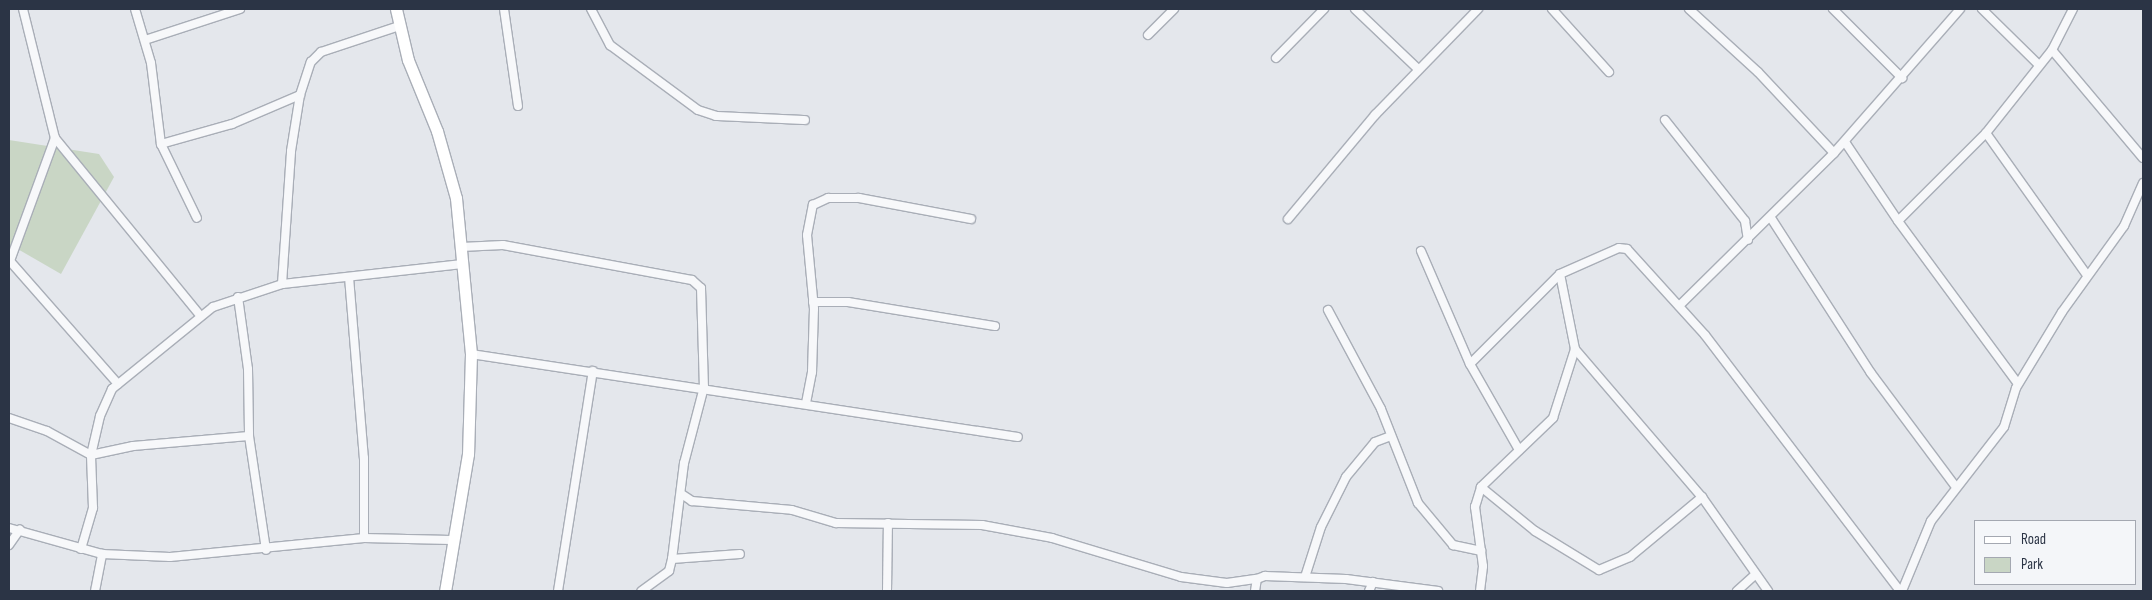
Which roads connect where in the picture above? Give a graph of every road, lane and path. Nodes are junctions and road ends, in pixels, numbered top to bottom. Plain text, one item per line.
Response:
1 (23, 9) edge
2 (135, 9) edge
3 (240, 9) edge
4 (396, 9) edge
5 (504, 9) edge
6 (591, 9) edge
7 (1174, 9) edge
8 (1324, 9) edge
9 (1356, 9) edge
10 (1478, 9) edge
11 (1552, 9) edge
12 (1689, 9) edge
13 (1833, 9) edge
14 (1960, 9) edge
15 (1982, 9) edge
16 (2073, 9) edge
17 (399, 26) junction
18 (1148, 35) dead end
19 (145, 40) junction
20 (2052, 50) junction
21 (1276, 58) dead end
22 (2039, 65) junction
23 (1418, 69) junction
24 (1609, 72) dead end
25 (1902, 78) junction
26 (300, 95) junction
27 (518, 106) dead end
28 (805, 120) dead end
29 (1665, 120) dead end
30 (1986, 133) junction
31 (55, 138) junction
32 (1845, 142) junction
33 (161, 144) junction
34 (1834, 154) junction
35 (2143, 158) edge
36 (2143, 183) edge
37 (197, 218) dead end
38 (1771, 218) junction
39 (972, 219) dead end
40 (1288, 219) dead end
41 (1745, 221) junction
42 (1898, 221) junction
43 (1760, 228) junction
44 (1748, 240) junction
45 (461, 246) junction
46 (1421, 251) dead end
47 (10, 261) edge
48 (463, 264) junction
49 (1560, 274) junction
50 (2087, 275) junction
51 (349, 277) junction
52 (282, 284) junction
53 (238, 297) junction
54 (813, 302) junction
55 (1679, 306) junction
56 (1328, 310) dead end
57 (199, 314) junction
58 (995, 326) dead end
59 (1575, 349) junction
60 (471, 354) junction
61 (1470, 364) junction
62 (593, 371) junction
63 (118, 384) junction
64 (2018, 384) junction
65 (704, 387) junction
66 (806, 403) junction
67 (9, 418) edge
68 (249, 436) junction
69 (1392, 436) junction
70 (1018, 437) dead end
71 (1519, 450) junction
72 (91, 455) junction
73 (1481, 487) junction
74 (1956, 487) junction
75 (683, 495) junction
76 (1702, 497) junction
77 (888, 523) junction
78 (9, 528) edge
79 (20, 529) junction
80 (364, 538) junction
81 (452, 540) junction
82 (9, 545) edge
83 (82, 549) junction
84 (266, 550) junction
85 (1482, 550) junction
86 (102, 554) junction
87 (740, 554) dead end
88 (672, 560) junction
89 (1756, 574) junction
90 (1305, 577) junction
91 (1256, 579) junction
92 (1373, 582) junction
93 (95, 591) edge
94 (445, 591) edge
95 (558, 591) edge
96 (641, 591) edge
97 (887, 591) edge
98 (1255, 591) edge
99 (1369, 591) edge
100 (1438, 591) edge
101 (1480, 591) edge
102 (1737, 591) edge
103 (1768, 591) edge
104 (1901, 591) edge

1 - 31 street
2 - 19 street
3 - 19 street
4 - 17 street
5 - 27 street
6 - 28 street
7 - 18 street
8 - 21 street
9 - 23 street
10 - 23 street
11 - 24 street
12 - 34 street
13 - 25 street
14 - 25 street
15 - 22 street
16 - 20 street
17 - 26 street
17 - 45 street
19 - 33 street
20 - 22 street
20 - 35 street
22 - 30 street
23 - 40 street
25 - 32 street
26 - 33 street
26 - 52 street
29 - 41 street
30 - 42 street
30 - 50 street
31 - 47 street
31 - 57 street
32 - 34 street
32 - 42 street
33 - 37 street
34 - 38 street
36 - 50 street
38 - 43 street
38 - 74 street
39 - 54 street
41 - 43 street
41 - 44 street
42 - 64 street
43 - 44 street
44 - 55 street
45 - 48 street
45 - 65 street
46 - 61 street
47 - 63 street
48 - 51 street
48 - 60 street
49 - 55 street
49 - 59 street
49 - 61 street
50 - 64 street
51 - 52 street
51 - 80 street
52 - 53 street
53 - 57 street
53 - 68 street
54 - 58 street
54 - 66 street
55 - 104 street
56 - 69 street
57 - 63 street
59 - 71 street
59 - 76 street
60 - 62 street
60 - 81 street
61 - 71 street
62 - 65 street
62 - 95 street
63 - 72 street
64 - 74 street
65 - 66 street
65 - 75 street
66 - 70 street
67 - 72 street
68 - 72 street
68 - 84 street
69 - 85 street
69 - 90 street
71 - 73 street
72 - 83 street
73 - 76 street
73 - 85 street
74 - 104 street
75 - 77 street
75 - 88 street
76 - 89 street
77 - 91 street
77 - 97 street
78 - 79 street
79 - 82 street
79 - 83 street
80 - 81 street
80 - 84 street
81 - 94 street
83 - 86 street
84 - 86 street
85 - 101 street
86 - 93 street
87 - 88 street
88 - 96 street
89 - 102 street
89 - 103 street
90 - 91 street
90 - 92 street
91 - 98 street
92 - 99 street
92 - 100 street

